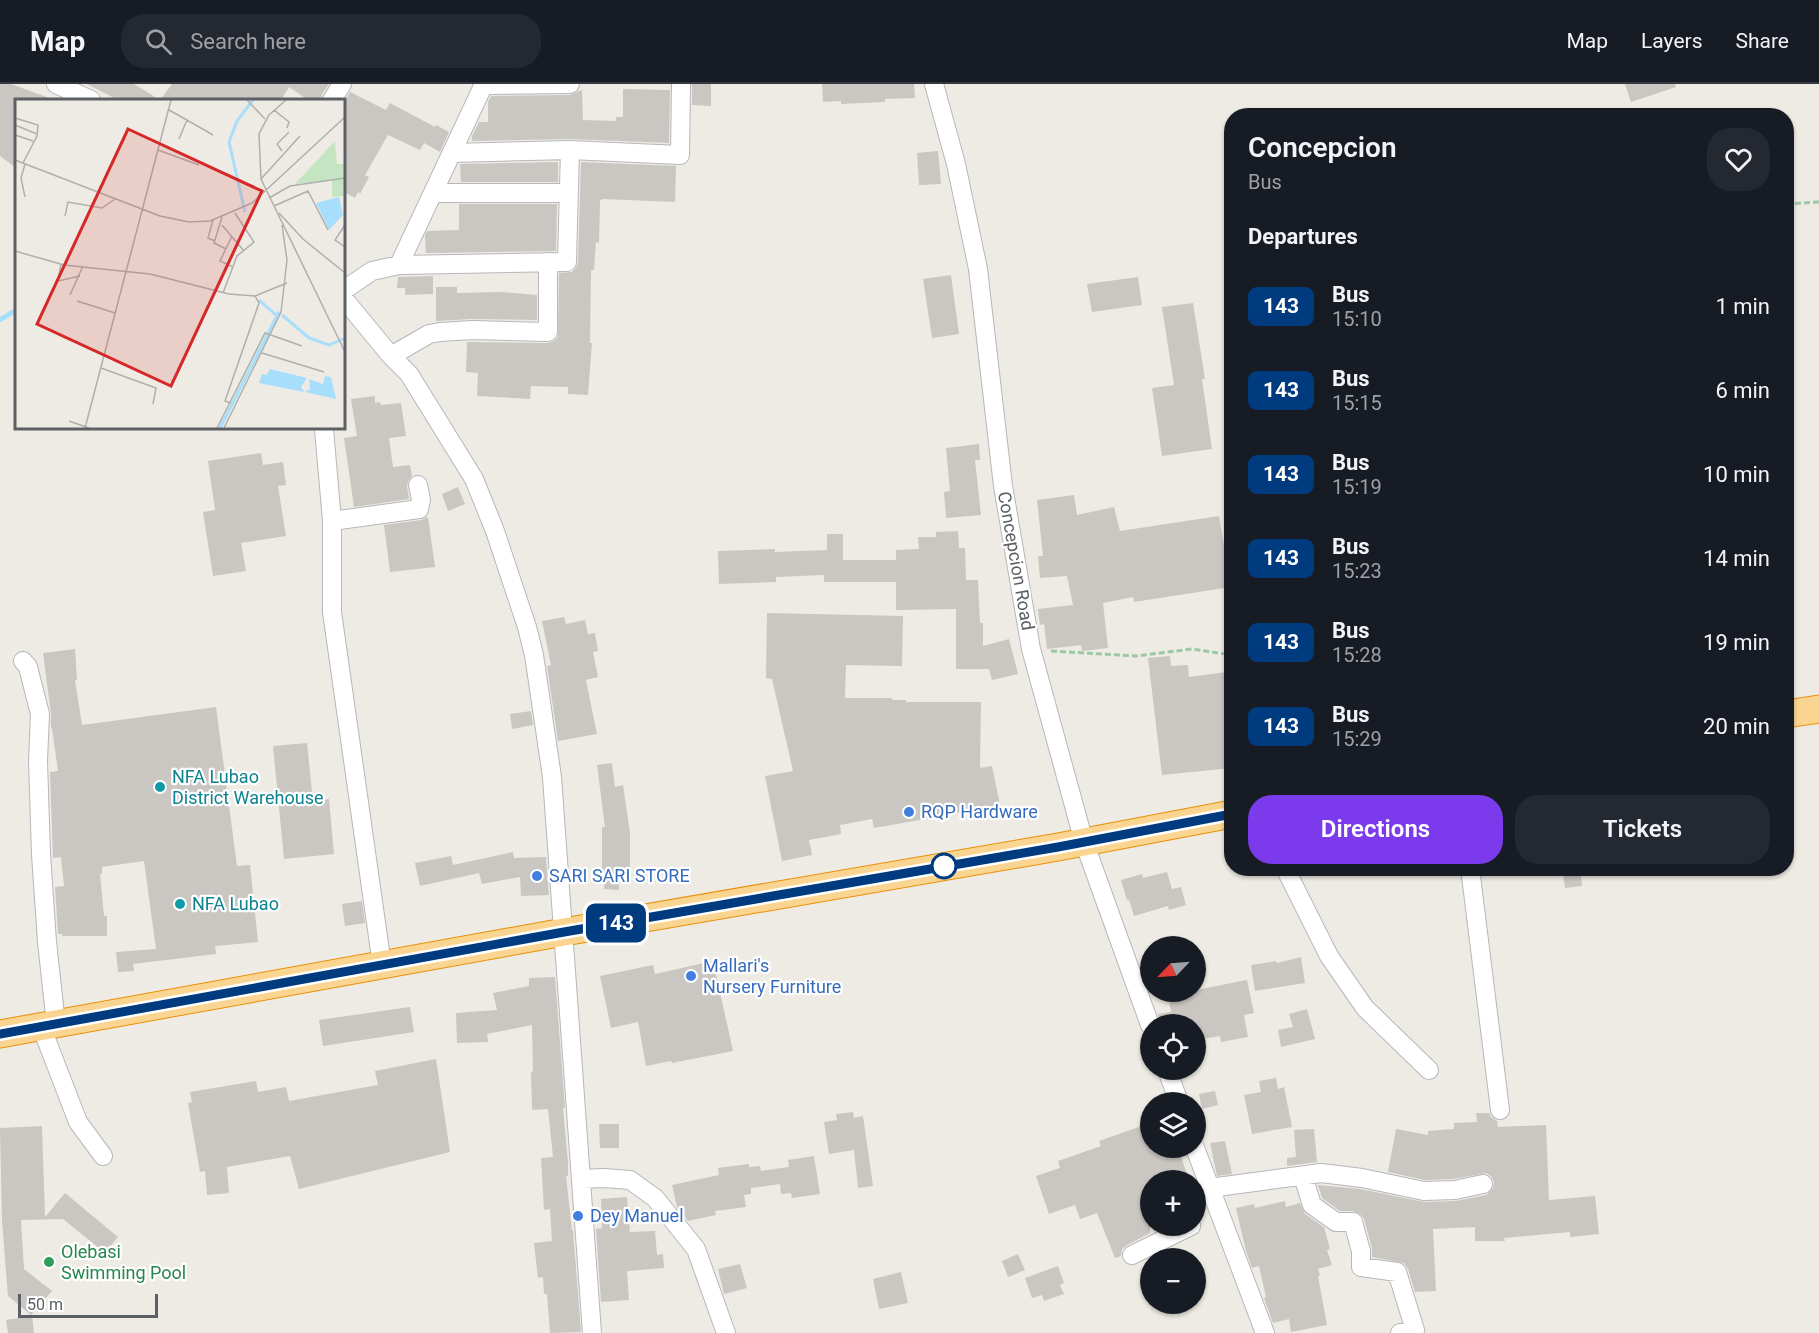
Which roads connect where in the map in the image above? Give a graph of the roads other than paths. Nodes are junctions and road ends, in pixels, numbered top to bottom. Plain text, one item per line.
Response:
1 (57, 84) edge
2 (342, 84) edge
3 (484, 84) edge
4 (570, 84) edge
5 (681, 84) edge
6 (934, 84) edge
7 (89, 99) edge
8 (333, 99) edge
9 (570, 150) junction
10 (452, 153) junction
11 (433, 193) junction
12 (568, 193) junction
13 (548, 262) junction
14 (399, 265) junction
15 (345, 289) edge
16 (345, 299) edge
17 (391, 356) junction
18 (324, 429) dead end
19 (418, 485) dead end
20 (332, 521) junction
21 (23, 661) dead end
22 (1819, 708) edge
23 (1794, 713) edge
24 (1224, 816) edge
25 (1083, 842) junction
26 (1289, 876) edge
27 (1471, 876) edge
28 (564, 932) junction
29 (382, 965) junction
30 (1146, 1014) edge
31 (48, 1025) junction
32 (0, 1034) edge
33 (1428, 1070) dead end
34 (1500, 1110) dead end
35 (103, 1156) dead end
36 (1199, 1158) edge
37 (1303, 1176) junction
38 (581, 1179) junction
39 (1483, 1184) dead end
40 (1210, 1188) junction
41 (1219, 1213) junction
42 (1206, 1219) edge
43 (1171, 1236) edge
44 (1132, 1255) dead end
45 (592, 1333) edge
46 (726, 1333) edge
47 (1265, 1333) edge
48 (1400, 1333) edge

1 - 7 street
2 - 8 street
3 - 4 street
3 - 10 street
5 - 9 street
6 - 25 street, Concepcion Road
9 - 10 street
9 - 12 street
10 - 11 street
11 - 12 street
11 - 14 street
12 - 13 street
13 - 14 street
13 - 17 street
14 - 15 street
16 - 17 street
17 - 28 street
18 - 20 street
19 - 20 street
20 - 29 street
21 - 31 street
22 - 23 highway
24 - 25 highway
25 - 28 highway
25 - 30 street, Concepcion Road
26 - 33 street
27 - 34 street
28 - 29 highway
28 - 38 street
29 - 31 highway
31 - 32 highway
31 - 35 street
36 - 40 street
37 - 39 street
37 - 40 street
37 - 48 street
38 - 45 street
38 - 46 street
40 - 41 street
41 - 42 street
41 - 47 street
43 - 44 street

